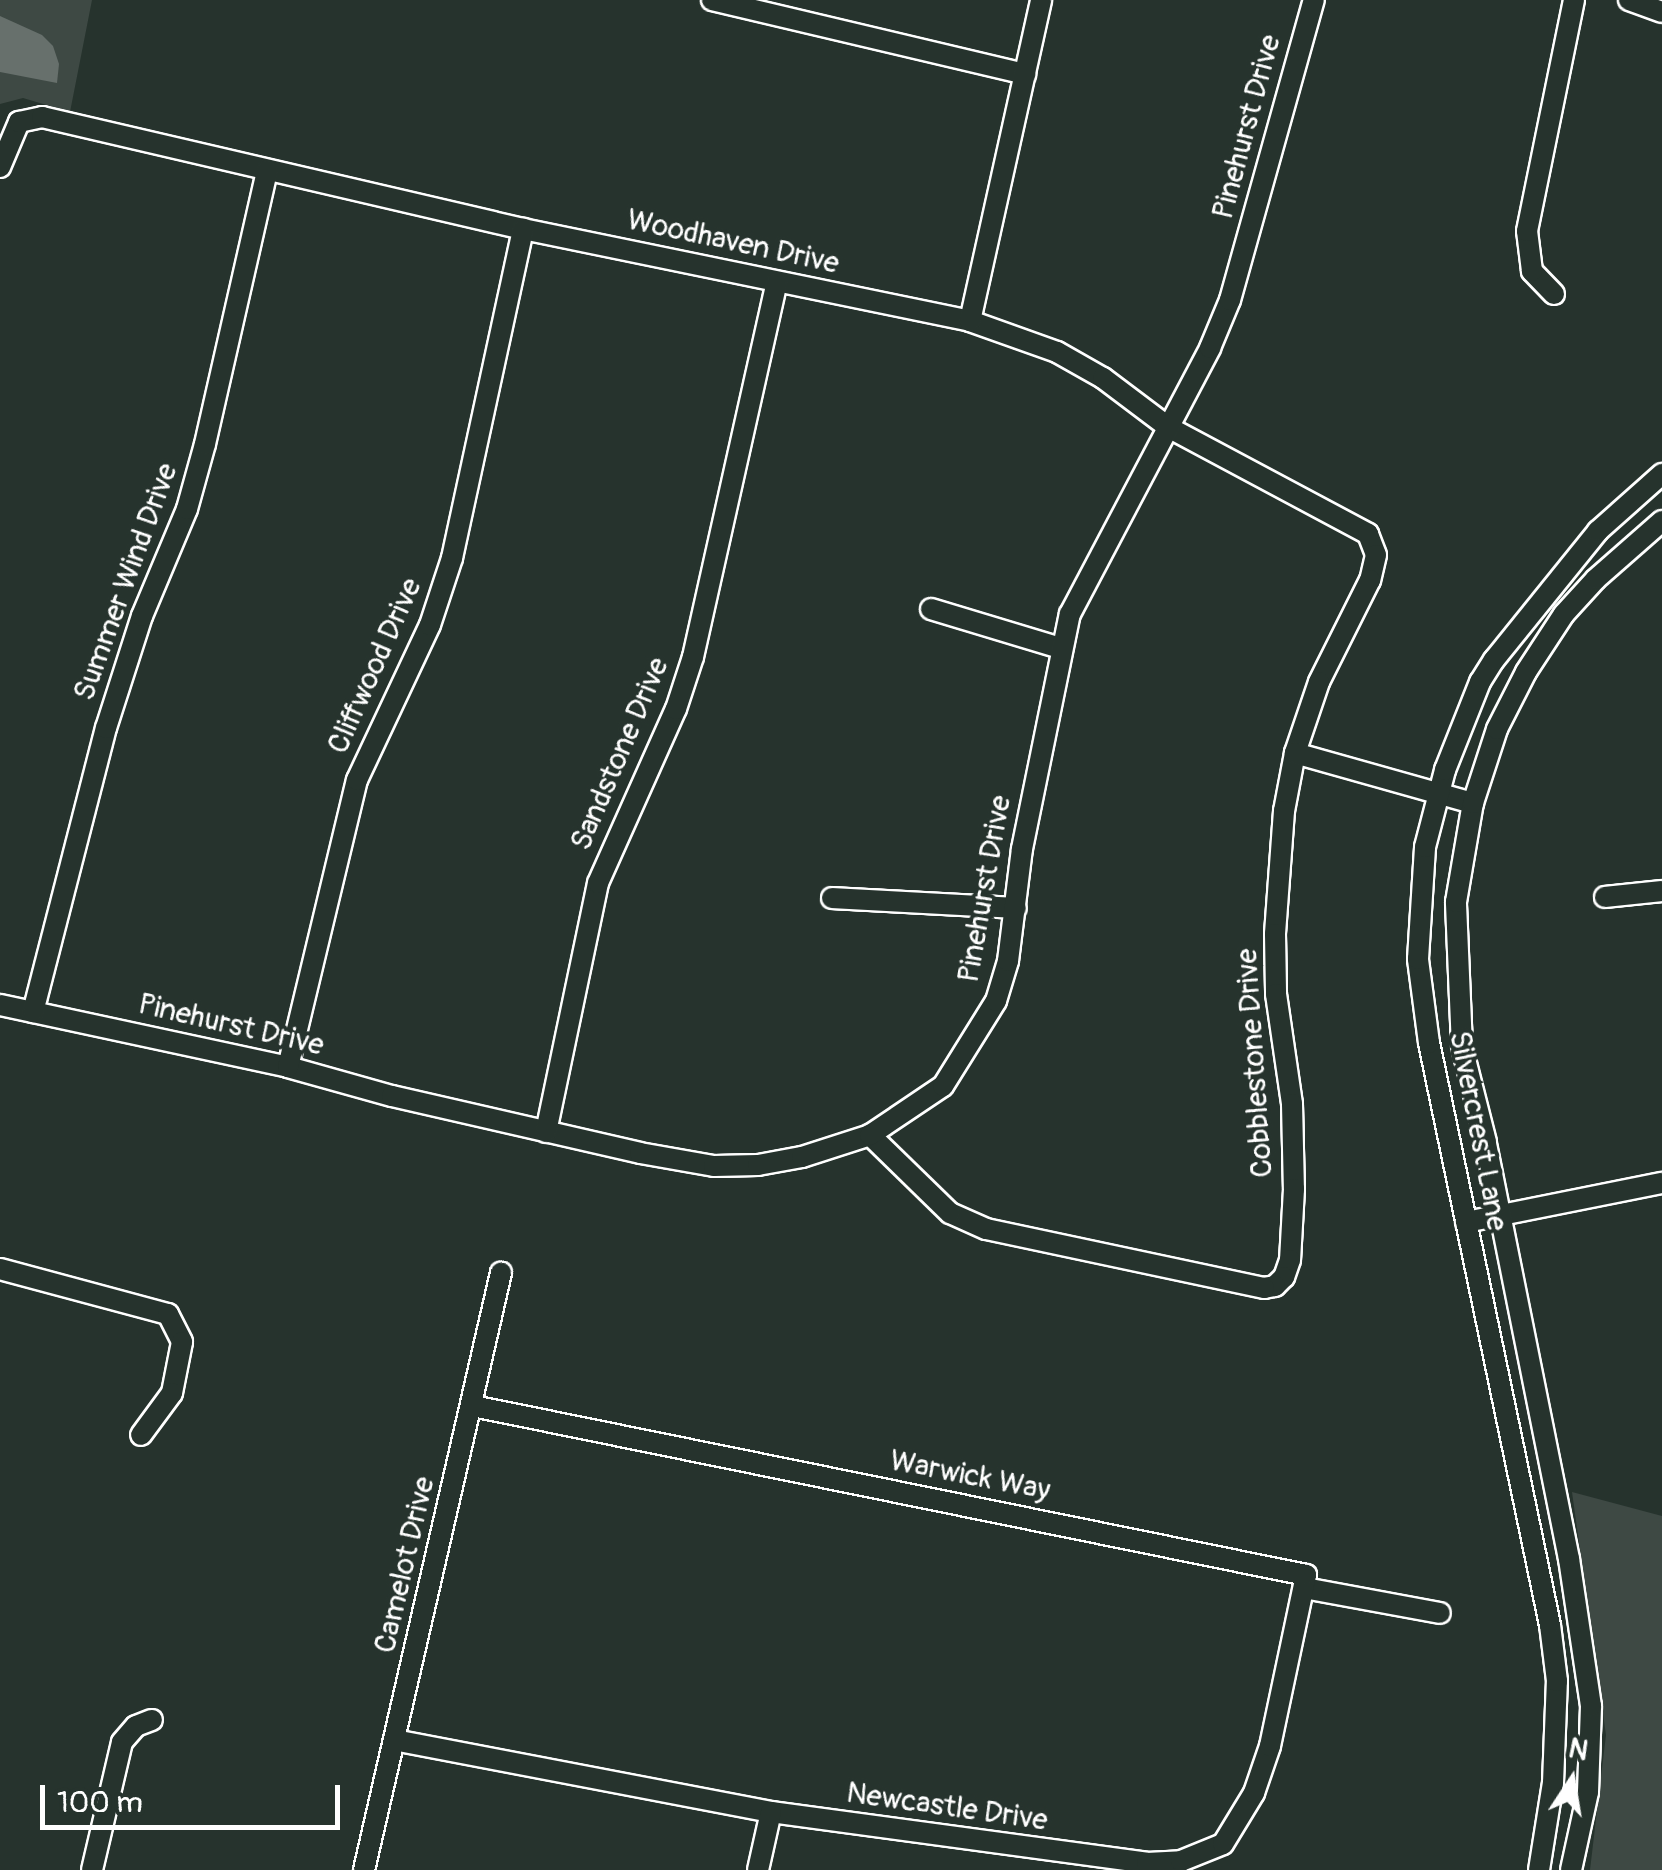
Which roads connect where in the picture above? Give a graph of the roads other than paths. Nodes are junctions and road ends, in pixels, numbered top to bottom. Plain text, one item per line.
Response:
1 (712, 0) edge
2 (1041, 0) edge
3 (1314, 0) edge
4 (1574, 0) edge
5 (1629, 0) edge
6 (1662, 12) edge
7 (1024, 74) junction
8 (0, 167) edge
9 (266, 170) junction
10 (523, 229) junction
11 (777, 282) junction
12 (1554, 294) dead end
13 (970, 322) junction
14 (1168, 427) junction
15 (1662, 474) edge
16 (1662, 521) edge
17 (1376, 555) joint
18 (931, 609) dead end
19 (1060, 648) junction
20 (1295, 753) junction
21 (1439, 794) junction
22 (1473, 802) junction
23 (1662, 890) edge
24 (1605, 897) dead end
25 (832, 898) dead end
26 (1016, 908) junction
27 (0, 1004) edge
28 (33, 1012) junction
29 (288, 1066) junction
30 (546, 1132) junction
31 (870, 1134) junction
32 (1662, 1183) edge
33 (1499, 1216) junction
34 (1466, 1222) junction
35 (0, 1269) edge
36 (501, 1273) dead end
37 (473, 1406) junction
38 (142, 1434) dead end
39 (1304, 1588) junction
40 (1440, 1613) dead end
41 (152, 1720) dead end
42 (394, 1740) junction
43 (771, 1812) junction
44 (92, 1870) edge
45 (364, 1870) edge
46 (758, 1870) edge
47 (1539, 1870) edge
48 (1571, 1870) edge

1 - 7 street
2 - 7 street
3 - 14 street, Pinehurst Drive
4 - 12 street
5 - 6 street
7 - 13 street
8 - 9 street, Woodhaven Drive
9 - 10 street, Woodhaven Drive
9 - 28 street, Summer Wind Drive
10 - 11 street, Woodhaven Drive
10 - 29 street, Cliffwood Drive
11 - 13 street, Woodhaven Drive
11 - 30 street, Sandstone Drive
13 - 14 street, Woodhaven Drive
14 - 17 street, Woodhaven Drive
14 - 19 street, Pinehurst Drive
15 - 21 street, Silvercrest Lane
16 - 22 street, Silvercrest Lane
17 - 20 street, Cobblestone Drive
18 - 19 street
19 - 26 street, Pinehurst Drive
20 - 21 street
20 - 31 street, Cobblestone Drive
21 - 22 street
21 - 34 street, Silvercrest Lane
22 - 33 street, Silvercrest Lane
23 - 24 street
25 - 26 street
26 - 31 street, Pinehurst Drive
27 - 28 street, Pinehurst Drive
28 - 29 street, Pinehurst Drive
29 - 30 street, Pinehurst Drive
30 - 31 street, Pinehurst Drive
32 - 33 street
33 - 34 street
33 - 48 street, Silvercrest Lane
34 - 47 street, Silvercrest Lane
35 - 38 street
36 - 37 street, Camelot Drive
37 - 39 street, Warwick Way
37 - 42 street, Camelot Drive
39 - 40 street, Warwick Way
39 - 43 street, Newcastle Drive
41 - 44 street
42 - 43 street, Newcastle Drive
42 - 45 street, Camelot Drive
43 - 46 street

